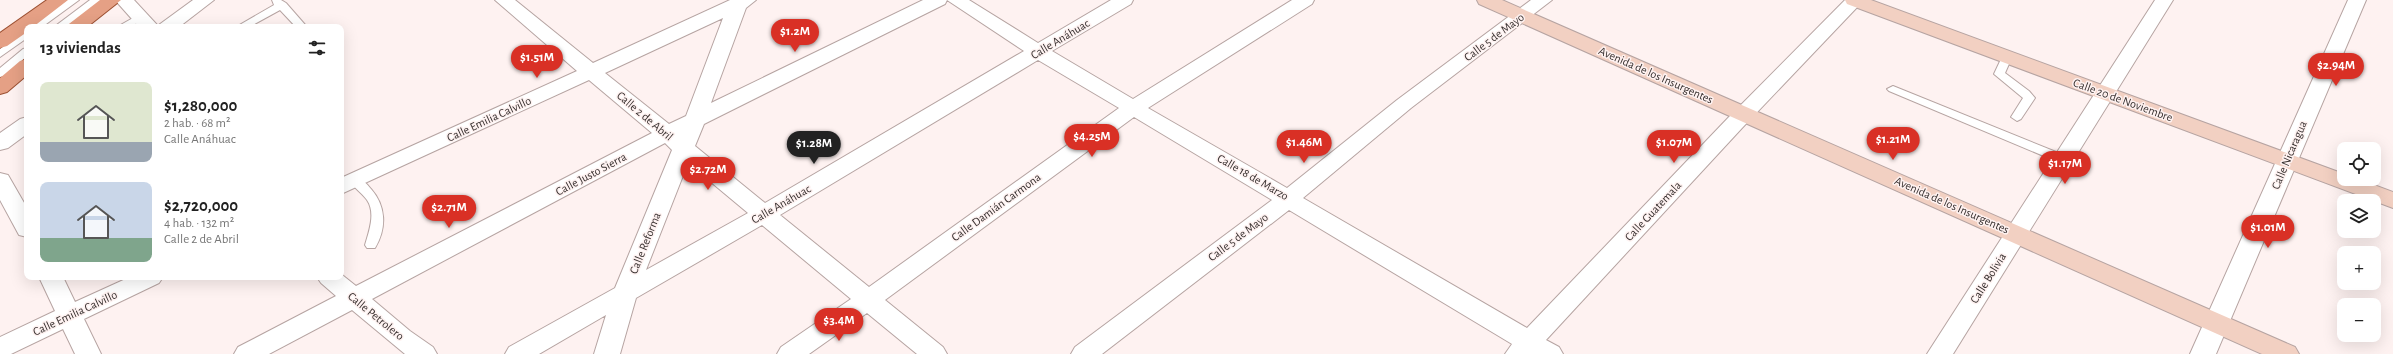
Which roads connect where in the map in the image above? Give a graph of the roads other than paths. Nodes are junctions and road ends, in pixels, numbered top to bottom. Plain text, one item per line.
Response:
1 (59, 0) edge
2 (74, 0) edge
3 (97, 0) edge
4 (112, 0) edge
5 (124, 0) edge
6 (205, 0) edge
7 (504, 0) edge
8 (938, 0) edge
9 (956, 0) edge
10 (1124, 0) edge
11 (1305, 0) edge
12 (1486, 0) edge
13 (1543, 0) edge
14 (1855, 0) edge
15 (2164, 0) edge
16 (2357, 0) edge
17 (741, 1) edge
18 (278, 3) edge
19 (1522, 16) junction
20 (145, 22) edge
21 (25, 24) edge
22 (39, 24) edge
23 (63, 24) edge
24 (79, 24) edge
25 (170, 24) edge
26 (246, 24) edge
27 (299, 24) edge
28 (24, 25) edge
29 (24, 35) edge
30 (0, 42) edge
31 (1039, 52) junction
32 (0, 54) edge
33 (24, 54) edge
34 (2007, 57) junction
35 (24, 68) edge
36 (591, 71) junction
37 (0, 74) edge
38 (0, 88) edge
39 (1893, 89) dead end
40 (2105, 93) junction
41 (1133, 108) junction
42 (1744, 114) junction
43 (2018, 117) dead end
44 (695, 120) junction
45 (24, 126) edge
46 (675, 141) junction
47 (0, 143) edge
48 (2062, 159) junction
49 (2287, 160) junction
50 (0, 180) edge
51 (348, 184) edge
52 (1289, 198) junction
53 (20, 200) edge
54 (2393, 200) edge
55 (764, 214) junction
56 (24, 217) edge
57 (2016, 233) junction
58 (371, 245) dead end
59 (52, 280) edge
60 (144, 280) edge
61 (332, 280) edge
62 (625, 292) junction
63 (354, 299) junction
64 (868, 300) junction
65 (68, 316) junction
66 (2217, 324) junction
67 (0, 348) edge
68 (1524, 348) edge
69 (88, 354) edge
70 (247, 354) edge
71 (424, 354) edge
72 (518, 354) edge
73 (607, 354) edge
74 (790, 354) edge
75 (934, 354) edge
76 (1084, 354) edge
77 (1550, 354) edge
78 (1940, 354) edge
79 (2203, 354) edge
80 (2286, 354) edge

1 - 21 main road
2 - 22 lane
3 - 23 lane
4 - 24 main road
5 - 20 street
6 - 25 street
7 - 36 street, Calle 2 de Abril
8 - 44 street
9 - 31 street, Calle 18 de Marzo
10 - 31 street, Calle Anáhuac
11 - 41 street, Calle Damián Carmona
12 - 19 main road, Avenida de los Insurgentes
13 - 19 street, Calle 5 de Mayo
14 - 34 main road, Calle 20 de Noviembre
14 - 42 street, Calle Guatemala
15 - 40 street, Calle Bolivia
16 - 49 street, Calle Nicaragua
17 - 36 street, Calle Emilia Calvillo
17 - 44 street, Calle Reforma
18 - 26 lane
18 - 27 lane
19 - 42 main road, Avenida de los Insurgentes
19 - 52 street, Calle 5 de Mayo
28 - 30 main road
29 - 32 lane
31 - 41 street, Calle 18 de Marzo
31 - 55 street, Calle Anáhuac
33 - 37 lane
34 - 40 main road, Calle 20 de Noviembre
34 - 43 lane
35 - 38 main road
36 - 46 street, Calle 2 de Abril
36 - 51 street, Calle Emilia Calvillo
39 - 48 lane
40 - 48 street, Calle Bolivia
40 - 49 main road, Calle 20 de Noviembre
41 - 52 street, Calle 18 de Marzo
41 - 64 street, Calle Damián Carmona
42 - 57 main road, Avenida de los Insurgentes
42 - 68 street, Calle Guatemala
44 - 46 street, Calle Reforma
45 - 47 street
46 - 55 street, Calle 2 de Abril
46 - 62 street, Calle Reforma
46 - 63 street, Calle Justo Sierra
48 - 57 street, Calle Bolivia
49 - 54 main road, Calle 20 de Noviembre
49 - 66 street, Calle Nicaragua
50 - 53 street
51 - 58 lane
52 - 68 street, Calle 18 de Marzo
52 - 76 street, Calle 5 de Mayo
53 - 56 street
55 - 62 street, Calle Anáhuac
55 - 64 street, Calle 2 de Abril
57 - 66 main road, Avenida de los Insurgentes
57 - 78 street, Calle Bolivia
59 - 65 street
60 - 65 street, Calle Emilia Calvillo
61 - 63 street, Calle Petrolero
62 - 72 street, Calle Anáhuac
62 - 73 street, Calle Reforma
63 - 70 street, Calle Justo Sierra
63 - 71 street, Calle Petrolero
64 - 74 street, Calle Damián Carmona
64 - 75 street, Calle 2 de Abril
65 - 67 street, Calle Emilia Calvillo
65 - 69 street
66 - 79 street, Calle Nicaragua
66 - 80 main road, Avenida de los Insurgentes
68 - 77 street, Calle 18 de Marzo

